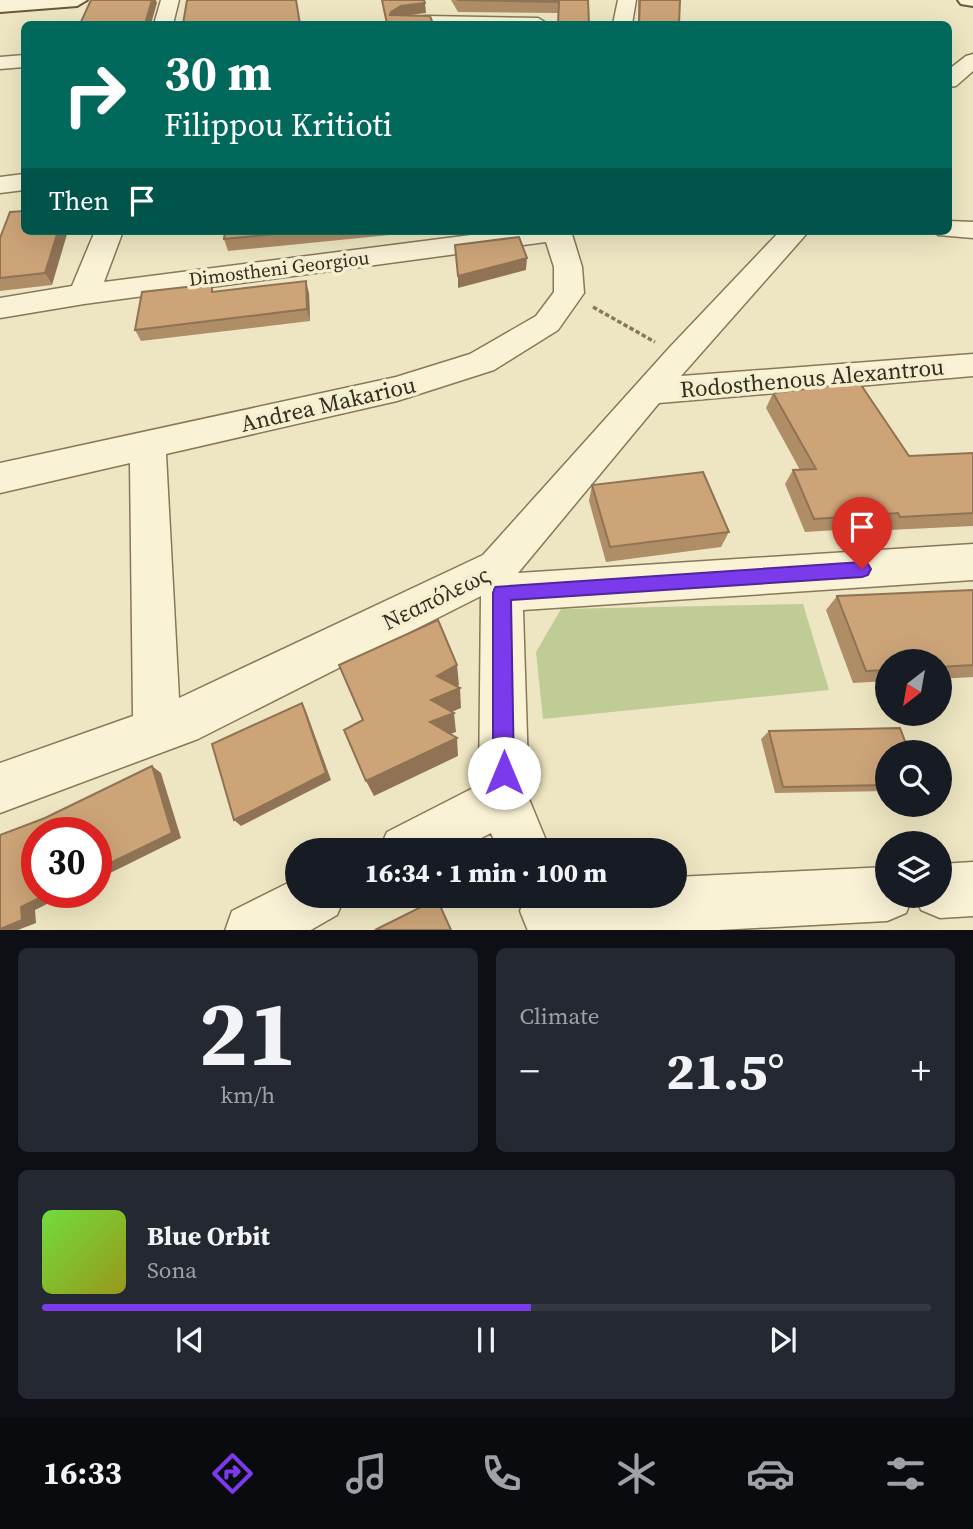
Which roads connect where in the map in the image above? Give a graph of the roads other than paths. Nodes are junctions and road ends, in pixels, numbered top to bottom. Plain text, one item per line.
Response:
1 (77, 0) edge
2 (170, 0) edge
3 (627, 0) edge
4 (0, 6) edge
5 (165, 21) edge
6 (624, 21) edge
7 (21, 61) edge
8 (972, 61) edge
9 (0, 63) edge
10 (952, 78) edge
11 (21, 182) edge
12 (0, 185) edge
13 (952, 229) edge
14 (973, 230) edge
15 (107, 235) edge
16 (527, 235) edge
17 (558, 235) edge
18 (791, 235) edge
19 (84, 294) junction
20 (0, 308) edge
21 (973, 365) edge
22 (651, 391) junction
23 (148, 445) junction
24 (0, 478) edge
25 (973, 562) edge
26 (500, 580) junction
27 (157, 731) junction
28 (0, 788) edge
29 (504, 799) junction
30 (428, 838) edge
31 (519, 838) edge
32 (973, 890) edge
33 (952, 891) edge
34 (875, 895) edge
35 (295, 908) edge
36 (543, 913) edge
37 (253, 930) edge

1 - 4 main road
2 - 5 street
3 - 6 street
7 - 9 street
8 - 10 street
11 - 12 street
13 - 14 street
15 - 19 street
16 - 19 street, Dimostheni Georgiou
17 - 23 street, Andrea Makariou
18 - 22 street, Νεαπόλεως
19 - 20 street, Dimostheni Georgiou
21 - 22 street, Rodosthenous Alexantrou
22 - 26 street, Νεαπόλεως
23 - 24 street, Andrea Makariou
23 - 27 street
25 - 26 street
26 - 27 street, Νεαπόλεως
26 - 29 street
27 - 28 street, Νεαπόλεως
29 - 30 street
29 - 31 street
32 - 33 street
34 - 36 street
35 - 37 street

